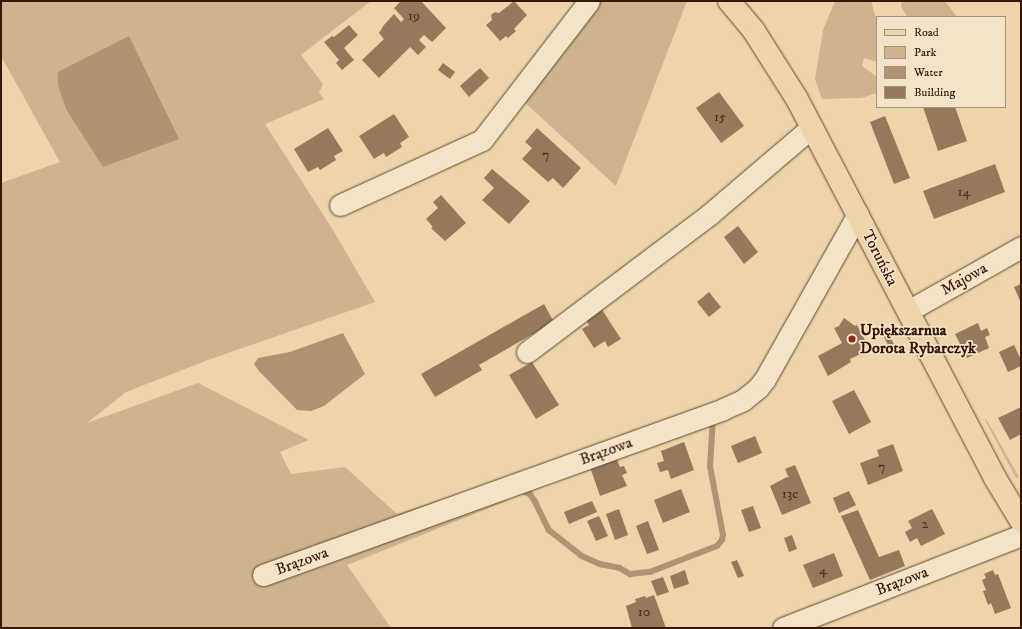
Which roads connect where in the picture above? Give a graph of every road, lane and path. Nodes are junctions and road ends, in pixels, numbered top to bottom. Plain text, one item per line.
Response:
1 (590, 1) edge
2 (729, 1) edge
3 (812, 127) junction
4 (340, 205) dead end
5 (858, 214) junction
6 (1021, 247) edge
7 (908, 310) junction
8 (527, 352) dead end
9 (1021, 521) edge
10 (1021, 535) edge
11 (263, 575) dead end
12 (783, 628) edge

1 - 4 street
2 - 3 main road, Toruńska
3 - 5 main road, Toruńska
3 - 8 street
5 - 7 main road, Toruńska
5 - 11 street, Brązowa
6 - 7 street, Majowa
7 - 9 main road, Toruńska
10 - 12 street, Brązowa

